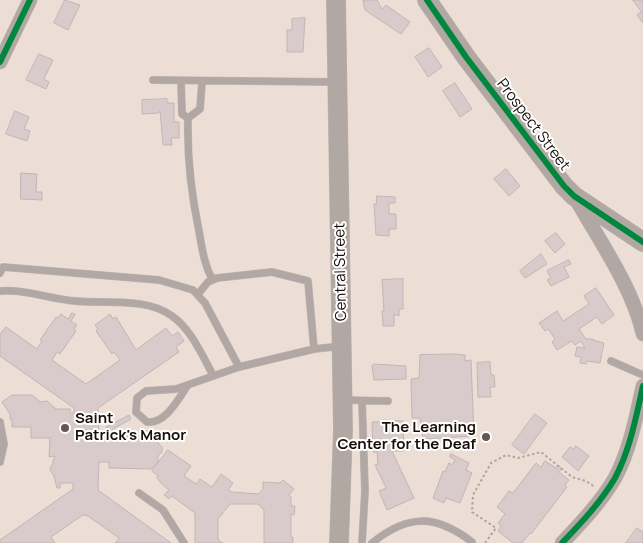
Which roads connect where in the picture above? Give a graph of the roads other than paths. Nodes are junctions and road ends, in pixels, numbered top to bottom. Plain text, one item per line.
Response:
1 (30, 0) edge
2 (336, 0) edge
3 (427, 0) edge
4 (0, 62) edge
5 (153, 80) dead end
6 (181, 81) junction
7 (202, 82) junction
8 (337, 82) junction
9 (188, 118) junction
10 (574, 196) junction
11 (643, 242) edge
12 (1, 269) edge
13 (212, 279) junction
14 (0, 291) edge
15 (198, 294) junction
16 (643, 334) edge
17 (342, 346) junction
18 (314, 349) junction
19 (611, 361) dead end
20 (239, 367) junction
21 (213, 375) junction
22 (643, 375) edge
23 (188, 385) junction
24 (643, 386) edge
25 (343, 400) junction
26 (362, 401) junction
27 (388, 401) dead end
28 (0, 422) edge
29 (0, 462) edge
30 (139, 493) dead end
31 (472, 542) dead end
32 (184, 543) edge
33 (339, 543) edge
34 (362, 543) edge
35 (372, 543) edge
36 (562, 543) edge

1 - 4 street
2 - 8 main road, Central Street
3 - 10 main road, Prospect Street
5 - 6 lane
6 - 7 lane
6 - 9 lane
7 - 8 lane
7 - 9 lane
8 - 17 main road, Central Street
9 - 13 lane
10 - 11 main road, Prospect Street
10 - 16 street
12 - 15 lane
13 - 15 lane
13 - 18 lane
14 - 21 lane
15 - 20 lane
17 - 18 lane
17 - 25 main road, Central Street
18 - 20 lane
19 - 22 lane
20 - 21 lane
21 - 23 lane
23 - 23 lane
24 - 36 street
25 - 26 lane
25 - 33 main road, Central Street
26 - 27 lane
26 - 34 lane
28 - 29 lane
30 - 32 lane
31 - 35 lane

